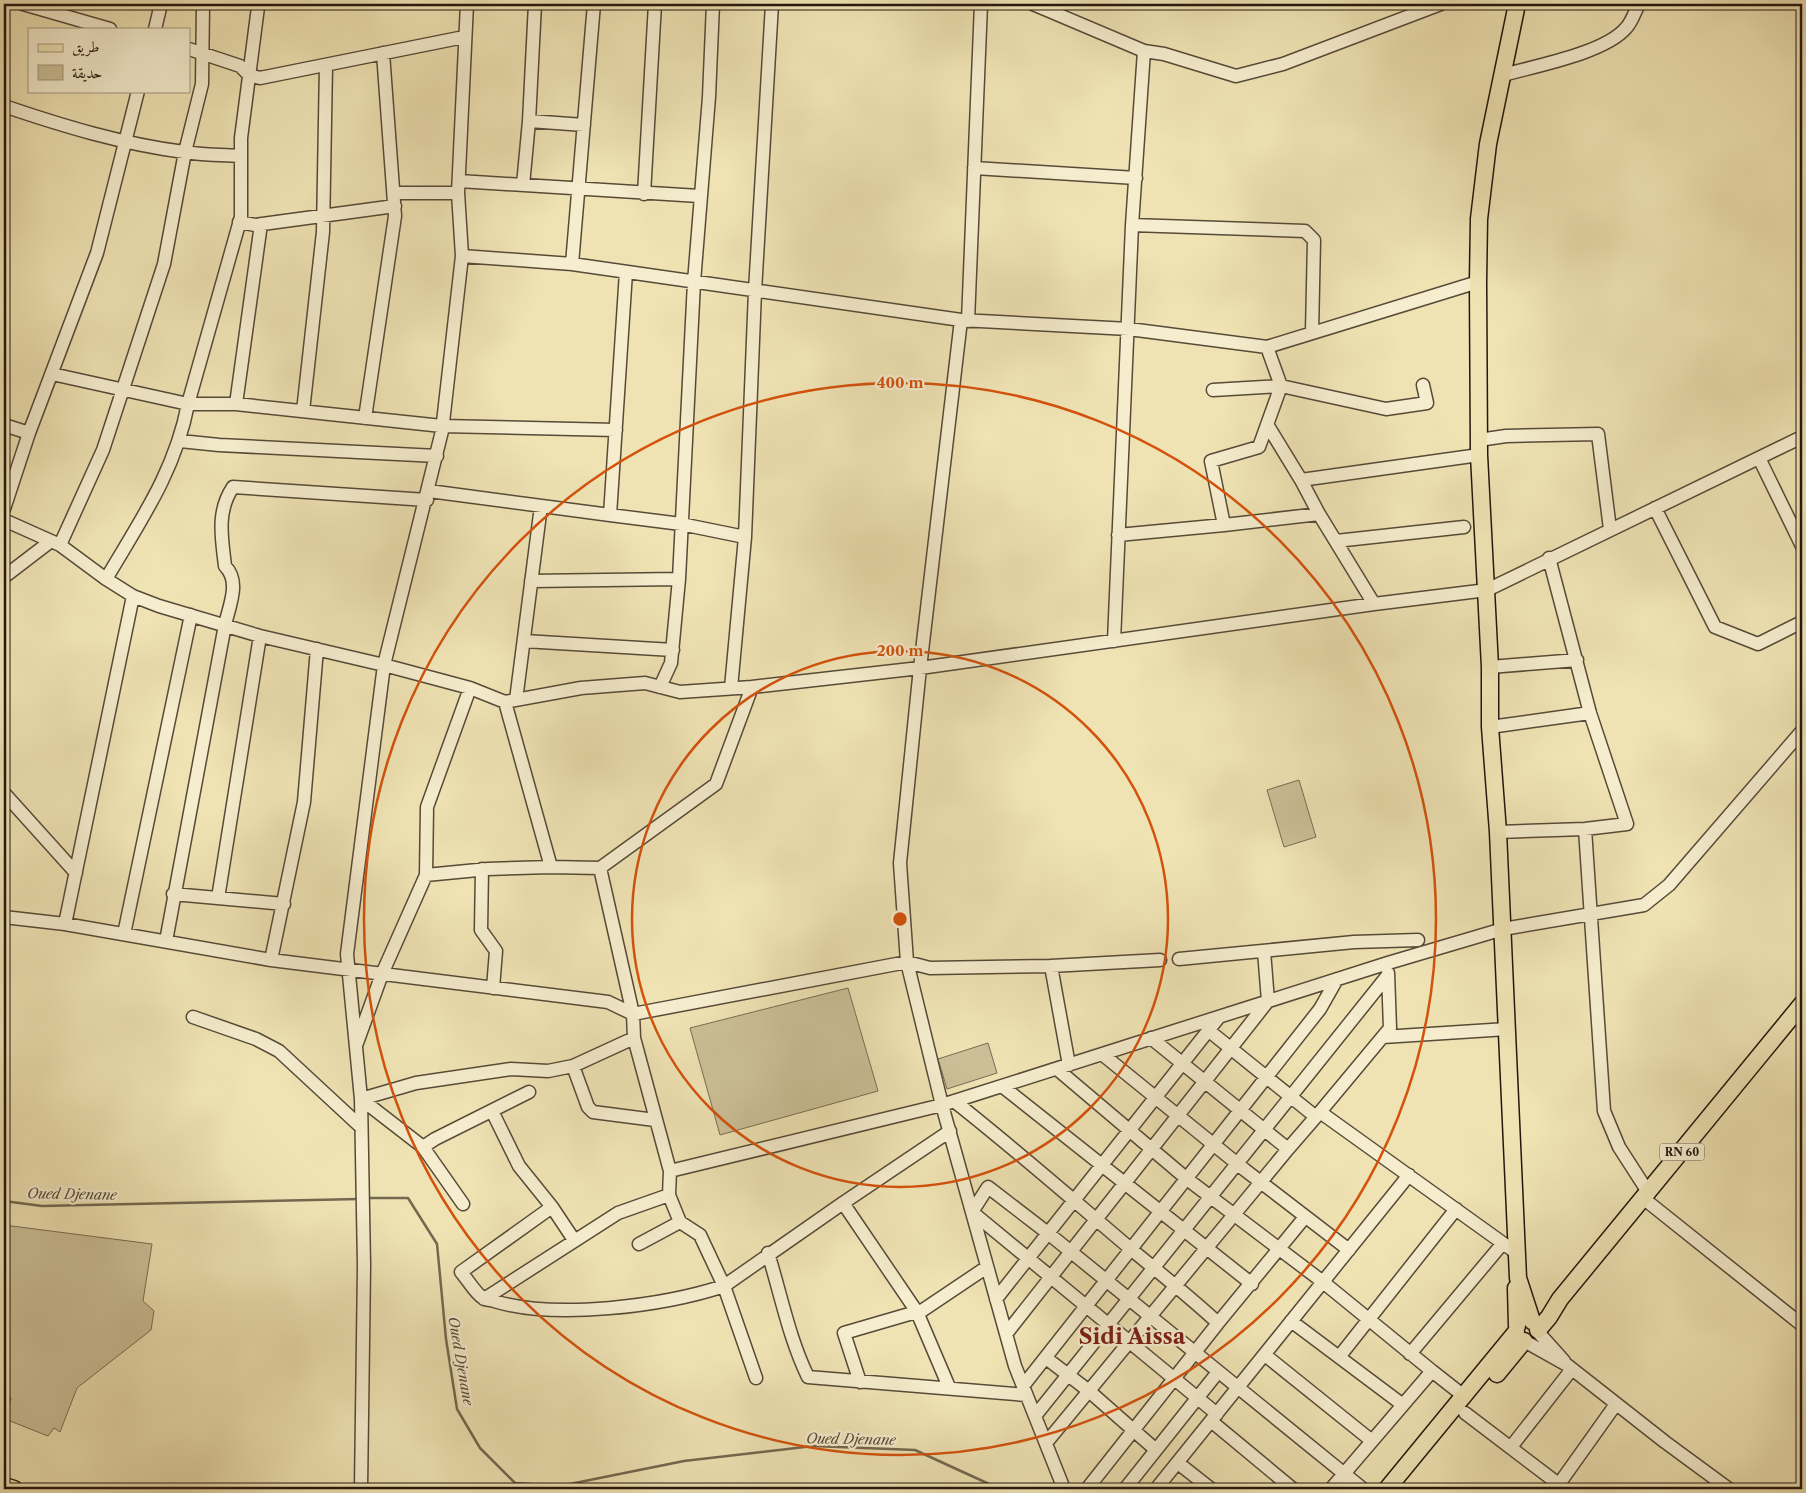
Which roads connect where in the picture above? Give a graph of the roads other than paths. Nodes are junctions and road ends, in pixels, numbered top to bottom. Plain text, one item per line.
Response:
1 (23, 4) edge
2 (161, 4) edge
3 (204, 4) edge
4 (467, 4) edge
5 (535, 4) edge
6 (594, 4) edge
7 (655, 4) edge
8 (713, 4) edge
9 (772, 4) edge
10 (981, 4) edge
11 (1033, 4) edge
12 (1441, 4) edge
13 (1517, 4) edge
14 (1639, 4) edge
15 (258, 7) dead end
16 (107, 28) edge
17 (155, 28) edge
18 (464, 36) junction
19 (195, 50) edge
20 (1144, 51) junction
21 (383, 53) junction
22 (326, 65) junction
23 (1503, 74) junction
24 (249, 76) junction
25 (138, 92) edge
26 (4, 106) edge
27 (529, 121) junction
28 (584, 125) junction
29 (124, 142) junction
30 (185, 152) junction
31 (242, 156) junction
32 (974, 168) junction
33 (1136, 178) junction
34 (523, 185) junction
35 (458, 187) junction
36 (578, 190) junction
37 (644, 194) junction
38 (699, 196) junction
39 (395, 200) junction
40 (323, 217) junction
41 (239, 222) junction
42 (261, 224) junction
43 (1132, 225) junction
44 (462, 256) junction
45 (572, 264) junction
46 (626, 272) junction
47 (694, 282) junction
48 (1478, 282) junction
49 (754, 291) junction
50 (964, 321) junction
51 (1129, 329) junction
52 (1312, 332) junction
53 (1267, 347) junction
54 (52, 374) junction
55 (1423, 385) dead end
56 (1281, 386) junction
57 (1213, 390) dead end
58 (124, 391) junction
59 (188, 404) junction
60 (236, 404) junction
61 (302, 411) junction
62 (365, 418) junction
63 (4, 425) edge
64 (442, 426) junction
65 (1268, 426) junction
66 (616, 430) junction
67 (29, 433) junction
68 (1802, 437) edge
69 (180, 441) junction
70 (1479, 448) junction
71 (437, 456) junction
72 (1759, 458) junction
73 (1301, 480) junction
74 (428, 495) junction
75 (541, 506) junction
76 (1655, 508) junction
77 (4, 509) edge
78 (1319, 514) junction
79 (610, 515) junction
80 (4, 520) edge
81 (681, 524) junction
82 (1224, 525) junction
83 (1464, 527) dead end
84 (1610, 529) junction
85 (1118, 535) junction
86 (745, 537) junction
87 (1336, 541) junction
88 (55, 543) junction
89 (1802, 546) edge
90 (1549, 558) junction
91 (4, 577) edge
92 (106, 579) junction
93 (679, 579) junction
94 (531, 581) junction
95 (1487, 590) junction
96 (132, 596) junction
97 (1374, 604) junction
98 (191, 615) junction
99 (1802, 622) edge
100 (224, 625) junction
101 (260, 636) junction
102 (524, 641) junction
103 (1114, 641) junction
104 (317, 649) junction
105 (673, 650) junction
106 (1577, 660) junction
107 (384, 665) junction
108 (1490, 667) junction
109 (920, 668) junction
110 (752, 686) junction
111 (660, 687) junction
112 (470, 688) junction
113 (731, 688) junction
114 (510, 701) junction
115 (1590, 713) junction
116 (1490, 727) junction
117 (1802, 731) edge
118 (4, 793) edge
119 (1585, 829) junction
120 (1498, 832) junction
121 (551, 867) junction
122 (600, 868) junction
123 (482, 869) junction
124 (76, 872) junction
125 (426, 874) junction
126 (174, 894) junction
127 (218, 898) junction
128 (284, 904) junction
129 (1589, 913) junction
130 (4, 917) edge
131 (65, 924) junction
132 (1503, 929) junction
133 (124, 934) junction
134 (1418, 940) dead end
135 (166, 941) junction
136 (1264, 951) junction
137 (1179, 959) dead end
138 (271, 960) junction
139 (1160, 960) dead end
140 (907, 962) junction
141 (1051, 966) junction
142 (348, 969) junction
143 (1388, 969) junction
144 (382, 974) junction
145 (1337, 979) junction
146 (493, 988) junction
147 (1268, 1001) junction
148 (1802, 1004) edge
149 (633, 1014) junction
150 (193, 1017) dead end
151 (1219, 1017) junction
152 (1507, 1029) junction
153 (1208, 1030) junction
154 (1383, 1037) junction
155 (634, 1038) junction
156 (1151, 1038) junction
157 (356, 1046) junction
158 (1232, 1049) junction
159 (1102, 1054) junction
160 (1182, 1063) junction
161 (573, 1066) junction
162 (1063, 1066) junction
163 (1266, 1076) junction
164 (1206, 1082) junction
165 (1002, 1086) junction
166 (528, 1092) dead end
167 (1292, 1097) junction
168 (1156, 1098) junction
169 (361, 1099) junction
170 (948, 1103) junction
171 (1240, 1109) junction
172 (492, 1111) junction
173 (1318, 1115) junction
174 (1178, 1116) junction
175 (655, 1120) junction
176 (361, 1127) junction
177 (1266, 1130) junction
178 (950, 1131) junction
179 (1130, 1131) junction
180 (1213, 1144) junction
181 (423, 1147) junction
182 (1288, 1148) junction
183 (1152, 1149) junction
184 (1238, 1165) junction
185 (1103, 1166) junction
186 (670, 1171) junction
187 (1409, 1175) junction
188 (1187, 1178) junction
189 (1261, 1182) junction
190 (1125, 1184) junction
191 (669, 1195) junction
192 (1646, 1195) junction
193 (1212, 1197) junction
194 (1075, 1202) junction
195 (843, 1203) junction
196 (463, 1204) dead end
197 (552, 1207) junction
198 (1456, 1209) junction
199 (1160, 1211) junction
200 (972, 1212) junction
201 (1234, 1214) junction
202 (1305, 1217) junction
203 (1097, 1219) junction
204 (680, 1222) junction
205 (1185, 1231) junction
206 (1049, 1234) junction
207 (574, 1240) junction
208 (1504, 1243) junction
209 (639, 1244) dead end
210 (1207, 1248) junction
211 (1280, 1249) junction
212 (1132, 1250) junction
213 (1348, 1250) junction
214 (1071, 1252) junction
215 (768, 1253) junction
216 (1518, 1254) junction
217 (1029, 1258) junction
218 (987, 1267) junction
219 (1154, 1268) junction
220 (1051, 1277) junction
221 (1106, 1281) junction
222 (1323, 1282) junction
223 (1176, 1284) junction
224 (1252, 1284) junction
225 (724, 1286) junction
226 (484, 1299) junction
227 (996, 1299) junction
228 (1130, 1300) junction
229 (1086, 1306) junction
230 (917, 1312) junction
231 (1150, 1317) junction
232 (1370, 1319) junction
233 (1291, 1321) junction
234 (1218, 1323) junction
235 (1802, 1325) edge
236 (1109, 1326) junction
237 (1528, 1329) junction
238 (1006, 1334) junction
239 (1129, 1342) junction
240 (1195, 1354) junction
241 (1265, 1354) junction
242 (1410, 1354) junction
243 (1339, 1357) junction
244 (1046, 1358) junction
245 (1569, 1367) junction
246 (1432, 1371) junction
247 (1218, 1372) junction
248 (1069, 1375) junction
249 (756, 1378) dead end
250 (1174, 1380) junction
251 (860, 1382) junction
252 (950, 1387) junction
253 (1238, 1389) junction
254 (1024, 1390) junction
255 (1089, 1391) junction
256 (1466, 1397) junction
257 (1197, 1398) junction
258 (1616, 1404) junction
259 (1403, 1405) junction
260 (1465, 1414) junction
261 (1035, 1416) junction
262 (1214, 1418) junction
263 (1134, 1430) junction
264 (1372, 1441) junction
265 (1046, 1444) junction
266 (1511, 1447) junction
267 (1156, 1450) junction
268 (1178, 1462) junction
269 (1344, 1474) junction
270 (4, 1486) edge
271 (1562, 1487) edge
272 (14, 1489) edge
273 (361, 1489) edge
274 (1064, 1489) edge
275 (1088, 1489) edge
276 (1125, 1489) edge
277 (1156, 1489) edge
278 (1211, 1489) edge
279 (1293, 1489) edge
280 (1331, 1489) edge
281 (1363, 1489) edge
282 (1387, 1489) edge
283 (1402, 1489) edge
284 (1730, 1489) edge

1 - 16 street
2 - 17 street
3 - 19 street
4 - 18 street
5 - 27 street
6 - 28 street
7 - 37 street
8 - 38 street
9 - 49 street
10 - 32 street
11 - 20 street
12 - 20 street
13 - 23 main road
14 - 23 street
15 - 24 street
18 - 21 street
18 - 35 street
19 - 24 street
19 - 30 street
20 - 33 street
21 - 22 street
21 - 39 street
22 - 24 street
22 - 40 street
23 - 48 main road
24 - 31 street
25 - 29 street
26 - 29 street
27 - 28 street
27 - 34 street
28 - 36 street
29 - 30 street
29 - 54 street
30 - 31 street
30 - 58 street
31 - 41 street
32 - 33 street
32 - 50 street
33 - 43 street
34 - 35 street
34 - 36 street
35 - 39 street
35 - 44 street
36 - 37 street
36 - 45 street
37 - 38 street
38 - 47 street
39 - 40 street
39 - 62 street
40 - 42 street
40 - 61 street
41 - 42 street
41 - 59 street
42 - 60 street
43 - 51 street
43 - 52 street
44 - 45 street
44 - 64 street
45 - 46 street
46 - 47 street
46 - 66 street
47 - 49 street
47 - 81 street
48 - 52 street
48 - 70 main road
49 - 50 street
49 - 86 street
50 - 51 street
50 - 109 street
51 - 53 street
51 - 85 street
52 - 53 street
53 - 56 street
54 - 58 street
54 - 67 street
55 - 56 street
56 - 57 street
56 - 65 street
58 - 59 street
58 - 88 street
59 - 60 street
59 - 69 street
60 - 61 street
61 - 62 street
62 - 64 street
63 - 67 street
64 - 66 street
64 - 71 street
65 - 73 street
65 - 82 street
66 - 79 street
67 - 77 street
68 - 72 street
69 - 71 street
69 - 92 street
70 - 73 street
70 - 84 street
70 - 95 main road
71 - 74 street
72 - 76 street
72 - 89 street
73 - 78 street
74 - 75 street
74 - 100 street
74 - 107 street
75 - 79 street
75 - 94 street
76 - 84 street
76 - 99 street
78 - 82 street
78 - 87 street
79 - 81 street
80 - 88 street
81 - 86 street
81 - 93 street
82 - 85 street
83 - 87 street
84 - 90 street
85 - 103 street
86 - 113 street
87 - 97 street
88 - 91 street
88 - 92 street
90 - 95 street
90 - 106 street
92 - 96 street
93 - 94 street
93 - 105 street
94 - 102 street
95 - 97 street
95 - 108 main road
96 - 98 street
96 - 124 street
97 - 103 street
98 - 100 street
98 - 133 street
100 - 101 street
100 - 126 street
101 - 104 street
101 - 127 street
102 - 105 street
102 - 114 street
103 - 109 street
104 - 107 street
104 - 128 street
105 - 111 street
106 - 108 street
106 - 115 street
107 - 112 street
107 - 142 street
108 - 116 main road
109 - 110 street
109 - 140 street
110 - 113 street
110 - 122 street
111 - 113 street
111 - 114 street
112 - 114 street
112 - 125 street
114 - 121 street
115 - 116 street
115 - 119 street
116 - 120 main road
117 - 129 street
118 - 124 street
119 - 120 street
119 - 129 street
120 - 132 main road
121 - 122 street
121 - 123 street
122 - 149 street
123 - 125 street
123 - 146 street
124 - 131 street
125 - 144 street
126 - 127 street
126 - 135 street
127 - 128 street
128 - 138 street
129 - 132 street
129 - 192 street
130 - 131 street
131 - 133 street
132 - 143 street
132 - 152 main road
133 - 135 street
134 - 136 street
135 - 138 street
136 - 137 street
136 - 147 street
138 - 142 street
139 - 141 street
140 - 141 street
140 - 149 street
140 - 170 street
141 - 162 street
142 - 144 street
142 - 157 street
143 - 145 street
143 - 154 street
143 - 167 street
144 - 146 street
144 - 157 street
145 - 147 street
145 - 163 street
146 - 149 street
147 - 151 street
147 - 158 street
148 - 192 main road, RN 60
149 - 155 street
150 - 176 street
151 - 153 street
151 - 156 street
152 - 154 street
152 - 216 main road
153 - 158 street
153 - 160 street
154 - 173 street
155 - 161 street
155 - 175 street
156 - 159 street
156 - 160 street
157 - 169 street
158 - 163 street
158 - 164 street
159 - 162 street
159 - 168 street
160 - 164 street
160 - 168 street
161 - 169 street
161 - 175 street
162 - 165 street
162 - 179 street
163 - 167 street
163 - 171 street
164 - 171 street
164 - 174 street
165 - 170 street
165 - 185 street
166 - 172 street
167 - 173 street
167 - 177 street
168 - 174 street
168 - 179 street
169 - 176 street
169 - 181 street
170 - 178 street
170 - 186 street
170 - 194 street
171 - 177 street
171 - 180 street
172 - 181 street
172 - 197 street
173 - 182 street
173 - 187 street
174 - 180 street
174 - 183 street
175 - 186 street
176 - 273 street
177 - 182 street
177 - 184 street
178 - 195 street
178 - 200 street
179 - 183 street
179 - 185 street
180 - 184 street
180 - 188 street
181 - 196 street
182 - 189 street
183 - 188 street
183 - 190 street
184 - 189 street
184 - 193 street
185 - 190 street
185 - 194 street
186 - 191 street
187 - 198 street
187 - 213 street
188 - 193 street
188 - 199 street
189 - 201 street
189 - 202 street
190 - 199 street
190 - 203 street
191 - 204 street
191 - 207 street
192 - 235 street
192 - 237 main road, RN 60
193 - 201 street
193 - 205 street
194 - 203 street
194 - 206 street
195 - 215 street
195 - 230 street
197 - 207 street
197 - 226 street
198 - 208 street
198 - 232 street
199 - 205 street
199 - 212 street
200 - 206 street
200 - 217 street
200 - 218 street
201 - 210 street
201 - 211 street
202 - 211 street
202 - 213 street
203 - 212 street
203 - 214 street
204 - 209 street
204 - 225 street
205 - 210 street
205 - 219 street
206 - 214 street
206 - 217 street
207 - 226 street
208 - 216 street
208 - 242 street
210 - 223 street
210 - 224 street
211 - 222 street
211 - 224 street
212 - 219 street
212 - 221 street
213 - 222 street
214 - 220 street
214 - 221 street
215 - 225 street
215 - 251 street
216 - 237 main road
217 - 220 street
217 - 227 street
218 - 227 street
218 - 230 street
219 - 223 street
219 - 228 street
220 - 229 street
220 - 238 street
221 - 228 street
221 - 229 street
222 - 232 street
222 - 233 street
223 - 231 street
223 - 234 street
224 - 234 street
225 - 226 street
225 - 249 street
227 - 238 street
228 - 231 street
228 - 236 street
229 - 236 street
229 - 244 street
230 - 251 street
230 - 252 street
231 - 239 street
231 - 240 street
232 - 242 street
232 - 243 street
233 - 241 street
233 - 243 street
234 - 240 street
236 - 239 street
236 - 248 street
237 - 245 street
237 - 256 main road, RN 60
237 - 260 main road, RN 60
238 - 254 street
239 - 250 street
239 - 255 street
240 - 247 street
240 - 250 street
241 - 253 street
241 - 264 street
242 - 246 street
243 - 259 street
244 - 248 street
244 - 254 street
245 - 258 street
245 - 266 street
246 - 256 street
246 - 259 street
247 - 253 street
247 - 257 street
248 - 255 street
248 - 261 street
250 - 257 street
250 - 263 street
251 - 252 street
252 - 254 street
253 - 262 street
253 - 269 street
254 - 261 street
255 - 263 street
255 - 265 street
256 - 282 main road, RN 60
257 - 262 street
257 - 267 street
258 - 271 street
258 - 284 street
259 - 264 street
260 - 266 street
260 - 283 main road, RN 60
261 - 265 street
262 - 268 street
262 - 279 street
263 - 267 street
263 - 275 street
264 - 269 street
265 - 274 street
266 - 271 street
267 - 276 street
268 - 277 street
268 - 278 street
269 - 280 street
269 - 281 street
270 - 272 main road

